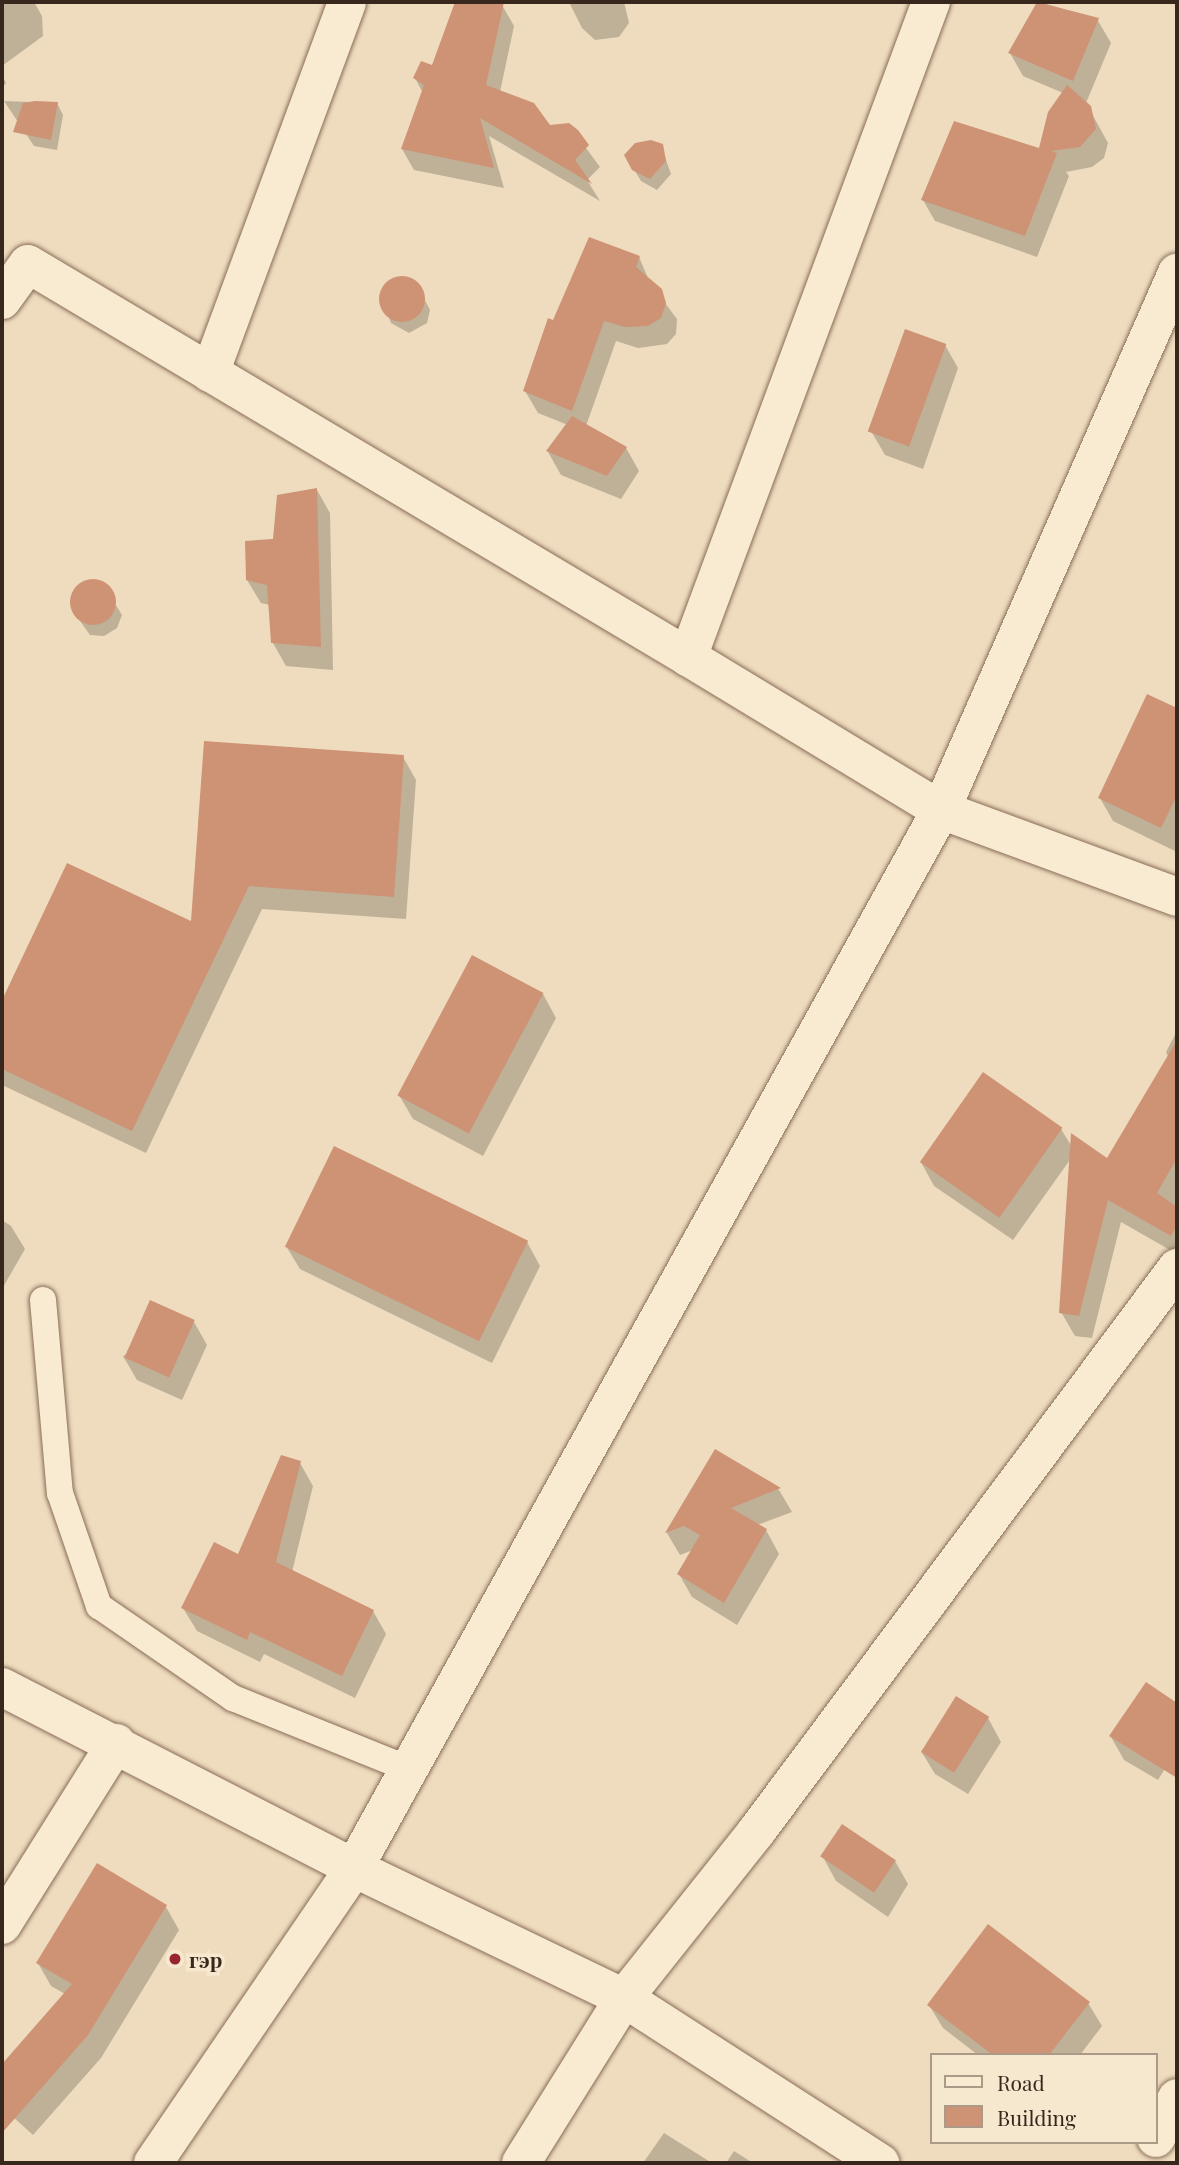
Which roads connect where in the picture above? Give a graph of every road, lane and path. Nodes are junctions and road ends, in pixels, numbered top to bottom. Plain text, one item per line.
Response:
1 (347, 2) edge
2 (931, 2) edge
3 (1177, 273) edge
4 (2, 300) edge
5 (210, 373) junction
6 (688, 657) junction
7 (941, 810) junction
8 (1177, 897) edge
9 (1177, 1269) edge
10 (43, 1300) dead end
11 (2, 1687) edge
12 (116, 1742) junction
13 (409, 1769) junction
14 (354, 1868) junction
15 (2, 1925) edge
16 (624, 1998) junction
17 (1177, 2098) edge
18 (1158, 2134) edge
19 (1153, 2144) edge
20 (841, 2151) edge
21 (153, 2163) edge
22 (521, 2163) edge
23 (880, 2163) edge
24 (1143, 2163) edge

1 - 5 street
2 - 6 street
3 - 7 street
4 - 5 street
5 - 6 street
6 - 7 street
7 - 8 street
7 - 13 street
9 - 16 street
10 - 13 lane
11 - 12 street
12 - 14 street
12 - 15 street
13 - 14 street
14 - 16 street
14 - 21 street
16 - 20 street
16 - 22 street
17 - 18 street
19 - 24 street
20 - 23 street

